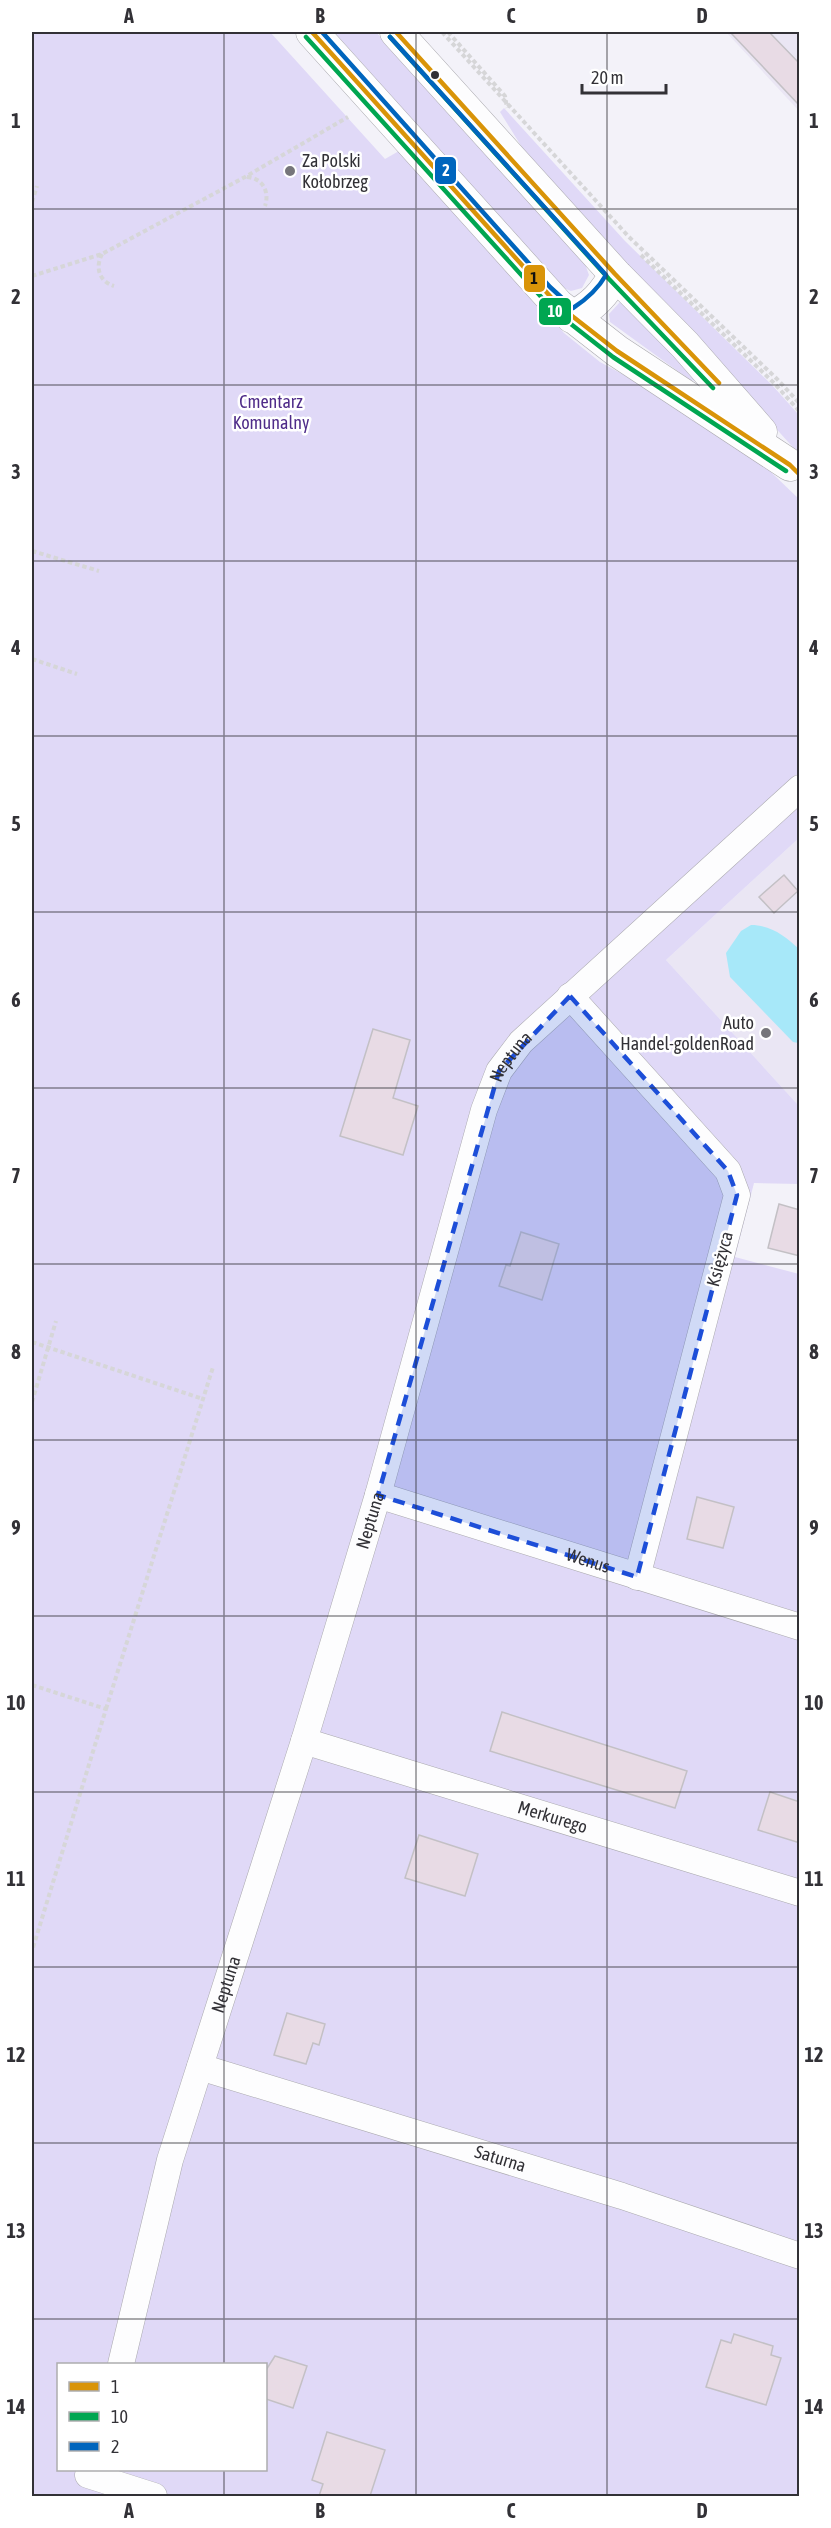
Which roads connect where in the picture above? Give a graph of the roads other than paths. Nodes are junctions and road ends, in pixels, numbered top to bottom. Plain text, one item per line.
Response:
1 (312, 32) edge
2 (396, 32) edge
3 (615, 274) junction
4 (572, 317) junction
5 (795, 470) edge
6 (800, 788) edge
7 (570, 996) junction
8 (378, 1494) junction
9 (637, 1577) junction
10 (800, 1627) edge
11 (304, 1741) junction
12 (800, 1893) edge
13 (200, 2067) junction
14 (800, 2256) edge
15 (121, 2363) edge
16 (86, 2480) edge
17 (154, 2496) edge

1 - 4 street
2 - 3 street
3 - 4 street
3 - 5 street
4 - 5 street
6 - 7 street, Neptuna
7 - 8 street, Neptuna
7 - 9 street, Księżyca
8 - 9 street, Wenus
8 - 11 street, Neptuna
9 - 10 street, Wenus
11 - 12 street, Merkurego
11 - 13 street, Neptuna
13 - 14 street, Saturna
13 - 15 street, Neptuna
16 - 17 street

